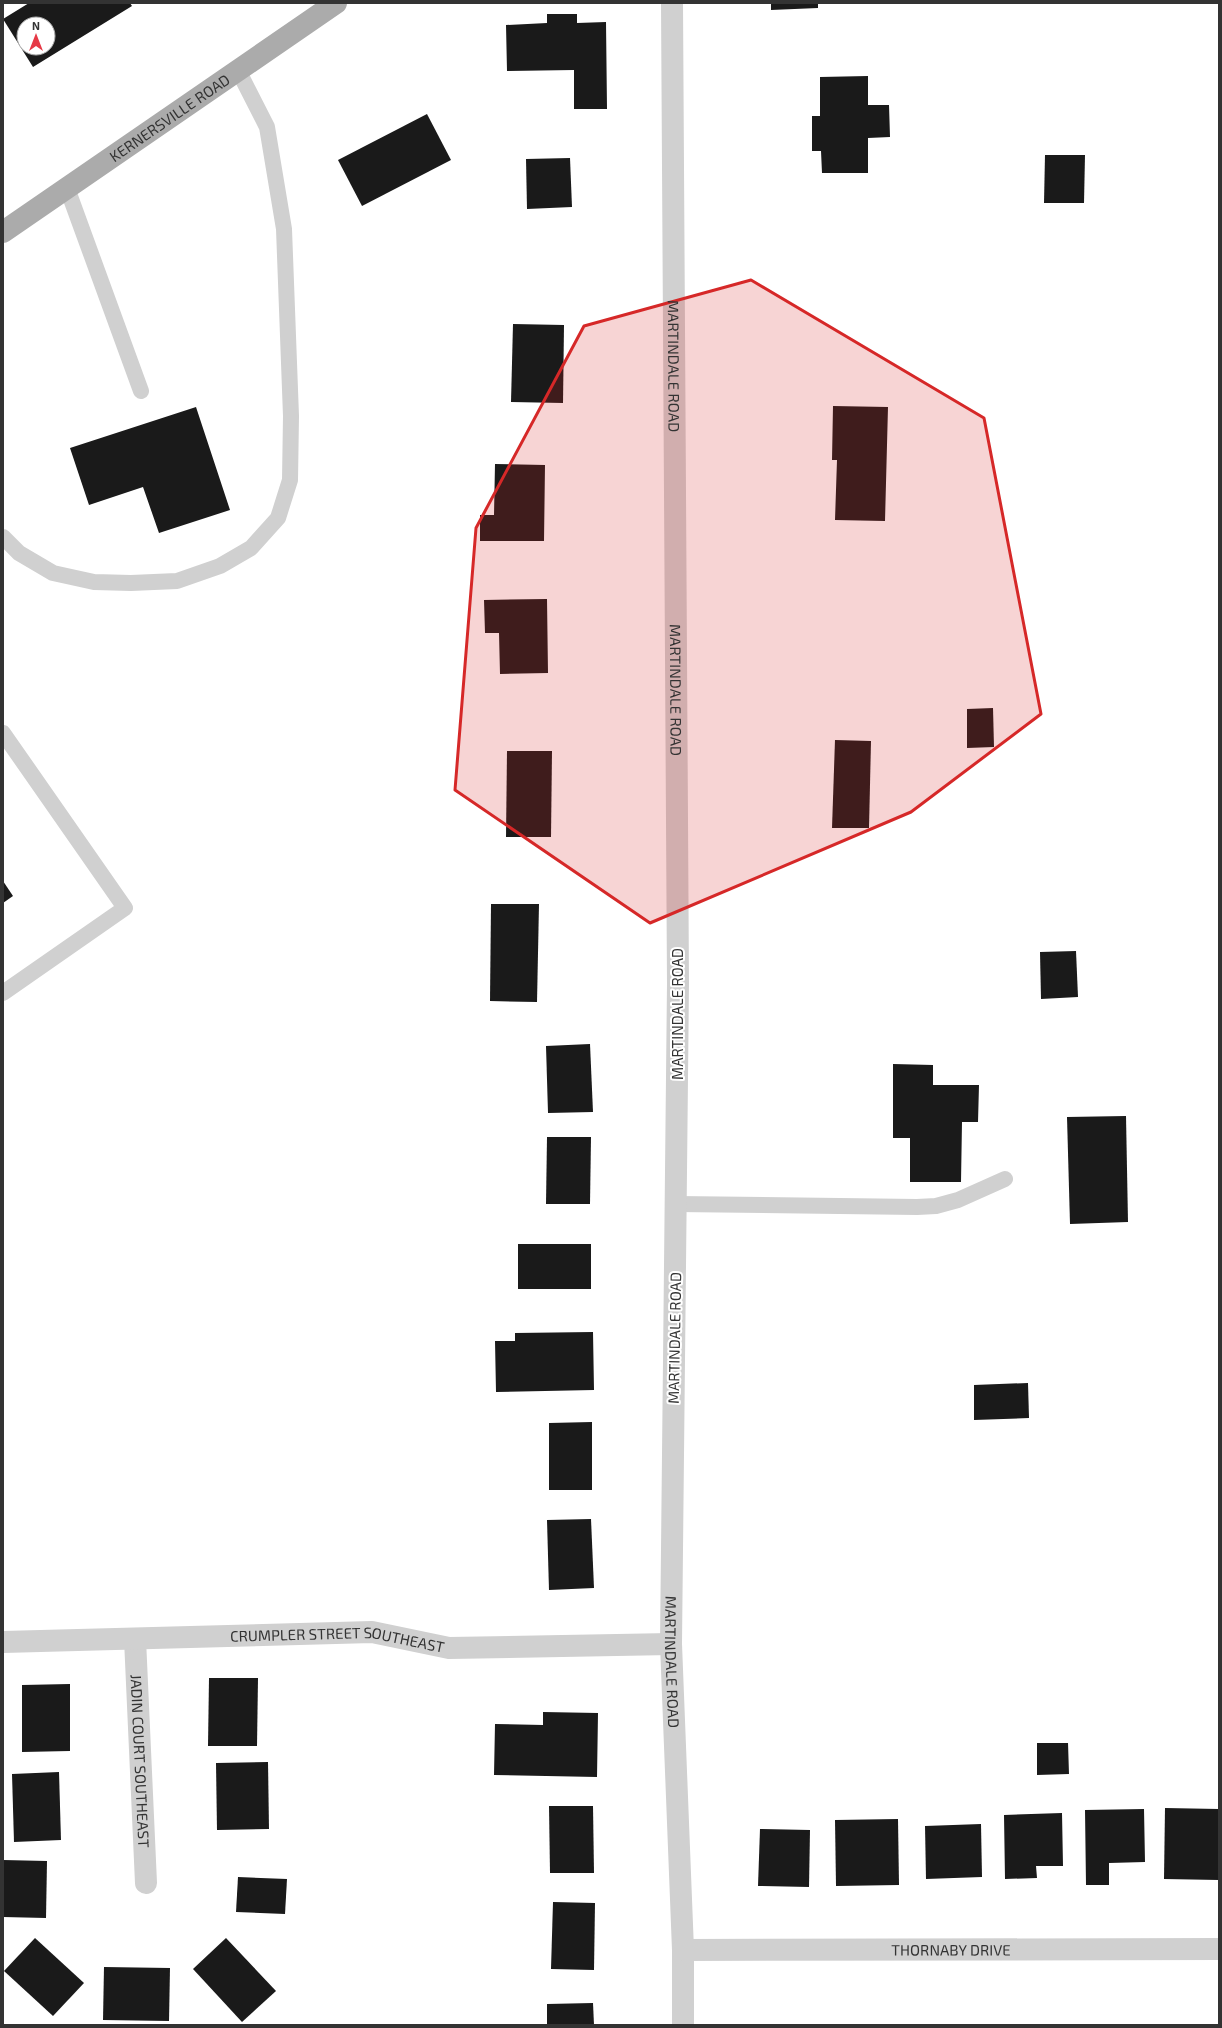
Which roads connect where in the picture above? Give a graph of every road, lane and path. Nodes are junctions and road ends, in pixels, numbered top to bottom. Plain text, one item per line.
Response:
1 (336, 3) edge
2 (672, 3) edge
3 (238, 70) junction
4 (67, 188) junction
5 (3, 232) edge
6 (141, 391) dead end
7 (3, 537) edge
8 (3, 734) edge
9 (3, 993) edge
10 (1005, 1179) dead end
11 (676, 1204) junction
12 (135, 1639) junction
13 (3, 1642) edge
14 (671, 1644) junction
15 (146, 1883) dead end
16 (1219, 1949) edge
17 (683, 1950) junction
18 (683, 2025) edge

1 - 3 main road, KERNERSVILLE ROAD
2 - 11 street, MARTINDALE ROAD
3 - 4 main road, KERNERSVILLE ROAD
3 - 7 lane
4 - 5 main road, KERNERSVILLE ROAD
4 - 6 lane
8 - 9 lane
10 - 11 lane
11 - 14 street, MARTINDALE ROAD
12 - 13 street, CRUMPLER STREET SOUTHEAST
12 - 14 street, CRUMPLER STREET SOUTHEAST
12 - 15 street, JADIN COURT SOUTHEAST
14 - 17 street, MARTINDALE ROAD
16 - 17 street, THORNABY DRIVE
17 - 18 street, MARTINDALE ROAD

